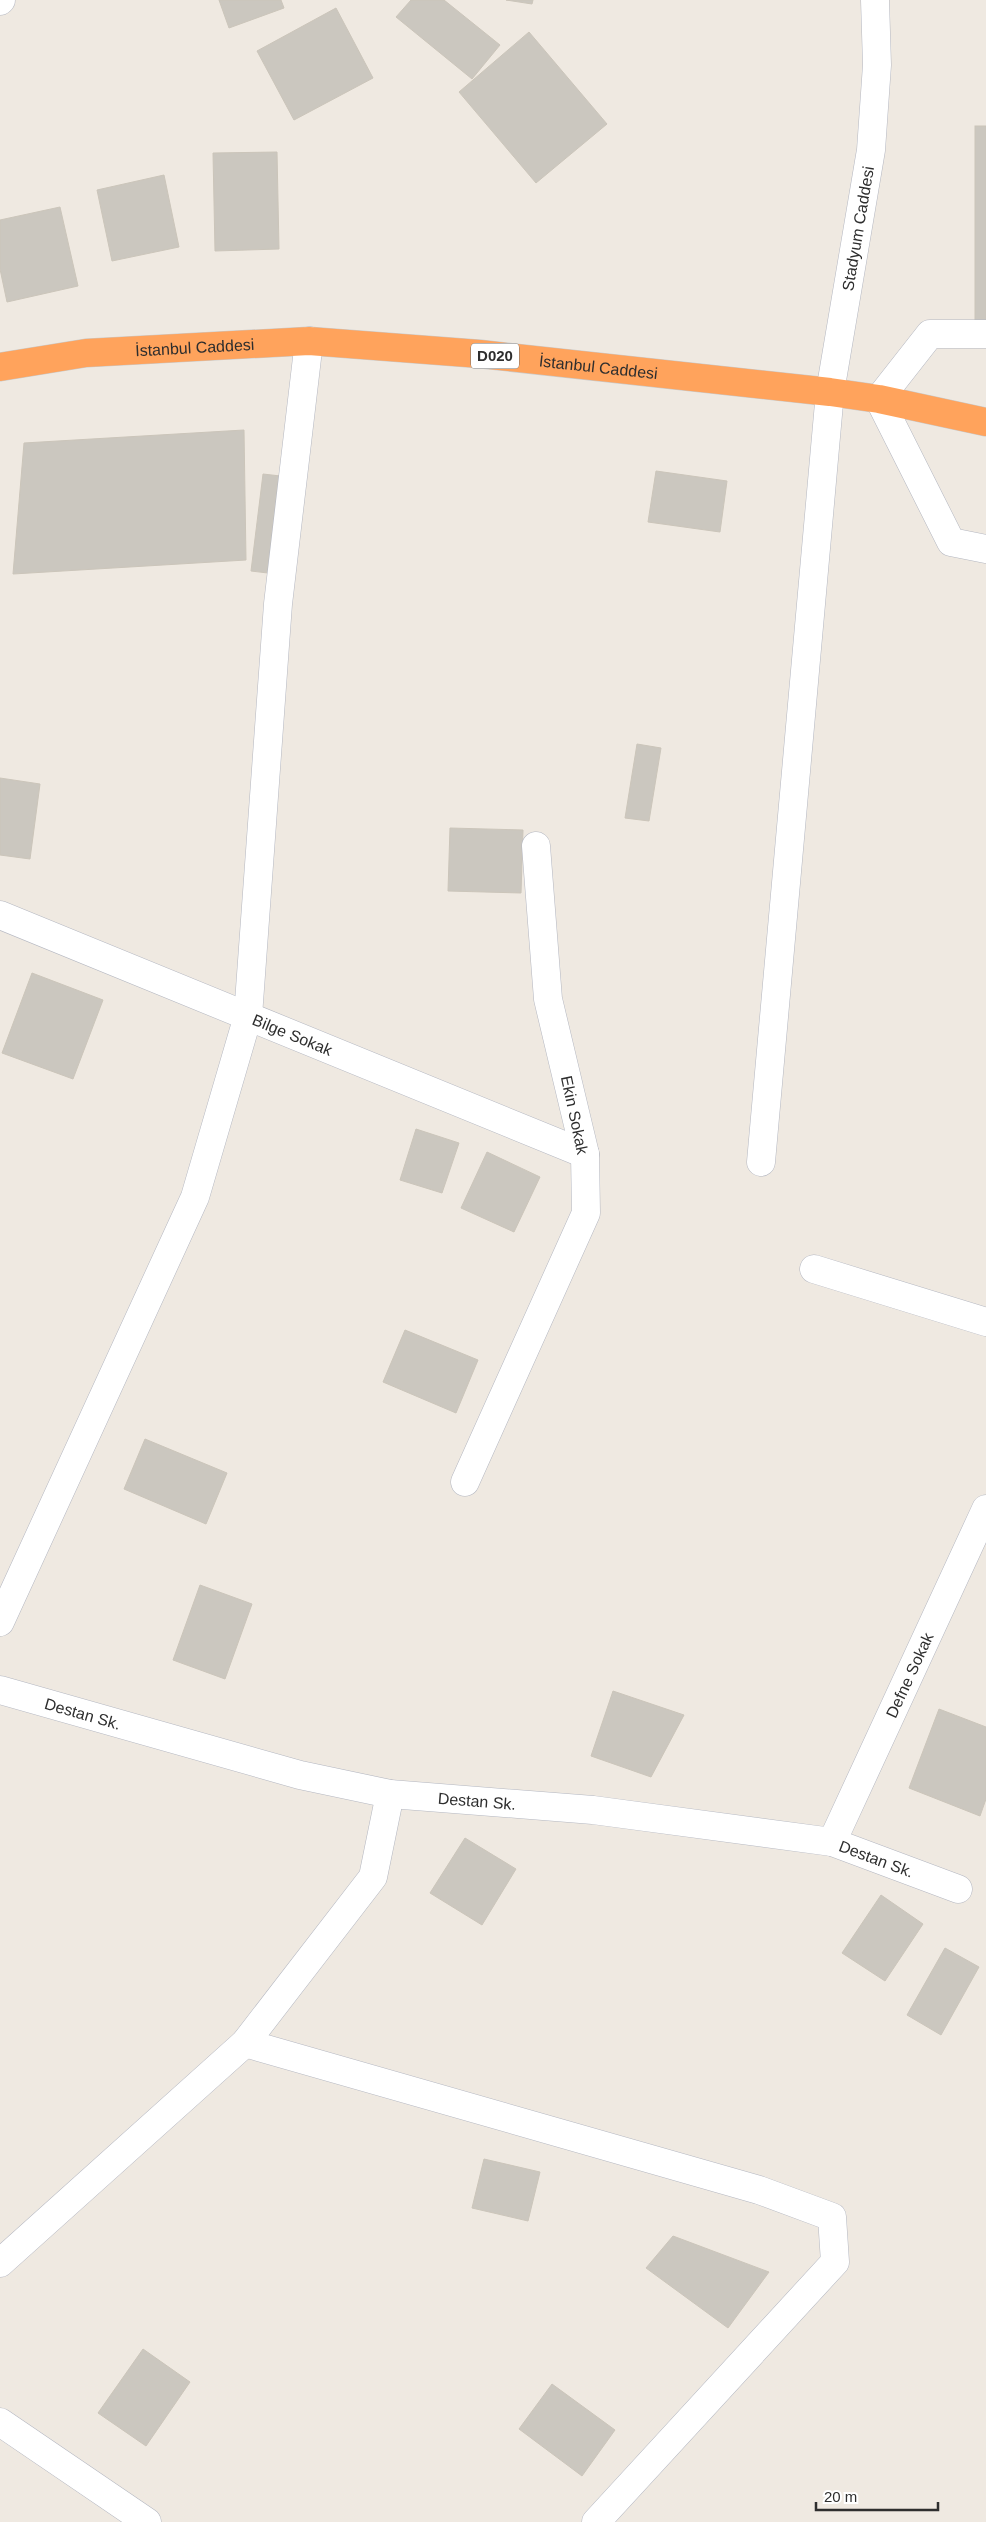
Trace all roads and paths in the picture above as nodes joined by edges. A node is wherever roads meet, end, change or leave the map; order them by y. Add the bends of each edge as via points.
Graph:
1 (877, 2) edge
2 (986, 334) edge
3 (309, 341) junction
4 (0, 367) edge
5 (830, 392) junction
6 (879, 399) junction
7 (986, 422) edge
8 (986, 549) edge
9 (536, 846) dead end
10 (0, 915) edge
11 (248, 1016) junction
12 (585, 1154) junction
13 (761, 1162) dead end
14 (814, 1269) dead end
15 (986, 1322) edge
16 (465, 1482) dead end
17 (986, 1509) edge
18 (0, 1622) edge
19 (0, 1690) edge
20 (390, 1794) junction
21 (832, 1842) junction
22 (958, 1889) dead end
23 (245, 2043) junction
24 (0, 2262) edge
25 (0, 2422) edge
26 (148, 2522) edge
27 (596, 2522) edge

1 - 5 street, Stadyum Caddesi via 872,150
2 - 6 street via 930,334
3 - 4 highway, İstanbul Caddesi / D020 via 86,353
3 - 5 highway, İstanbul Caddesi / D020 via 480,354
3 - 11 street via 278,604
5 - 6 highway, İstanbul Caddesi / D020
5 - 13 street, Stadyum Caddesi
6 - 7 highway, İstanbul Caddesi / D020
6 - 8 street via 951,542
9 - 12 street, Ekin Sokak via 548,999
10 - 11 street, Bilge Sokak
11 - 12 street, Bilge Sokak
11 - 18 street via 195,1197
12 - 16 street, Ekin Sokak via 586,1213
14 - 15 street
17 - 21 street, Defne Sokak
19 - 20 street, Destan Sk. via 300,1776
20 - 21 street, Destan Sk. via 593,1810
20 - 23 street via 373,1877
21 - 22 street, Destan Sk.
23 - 24 street
23 - 27 street via 759,2190 832,2217 834,2262
25 - 26 street

